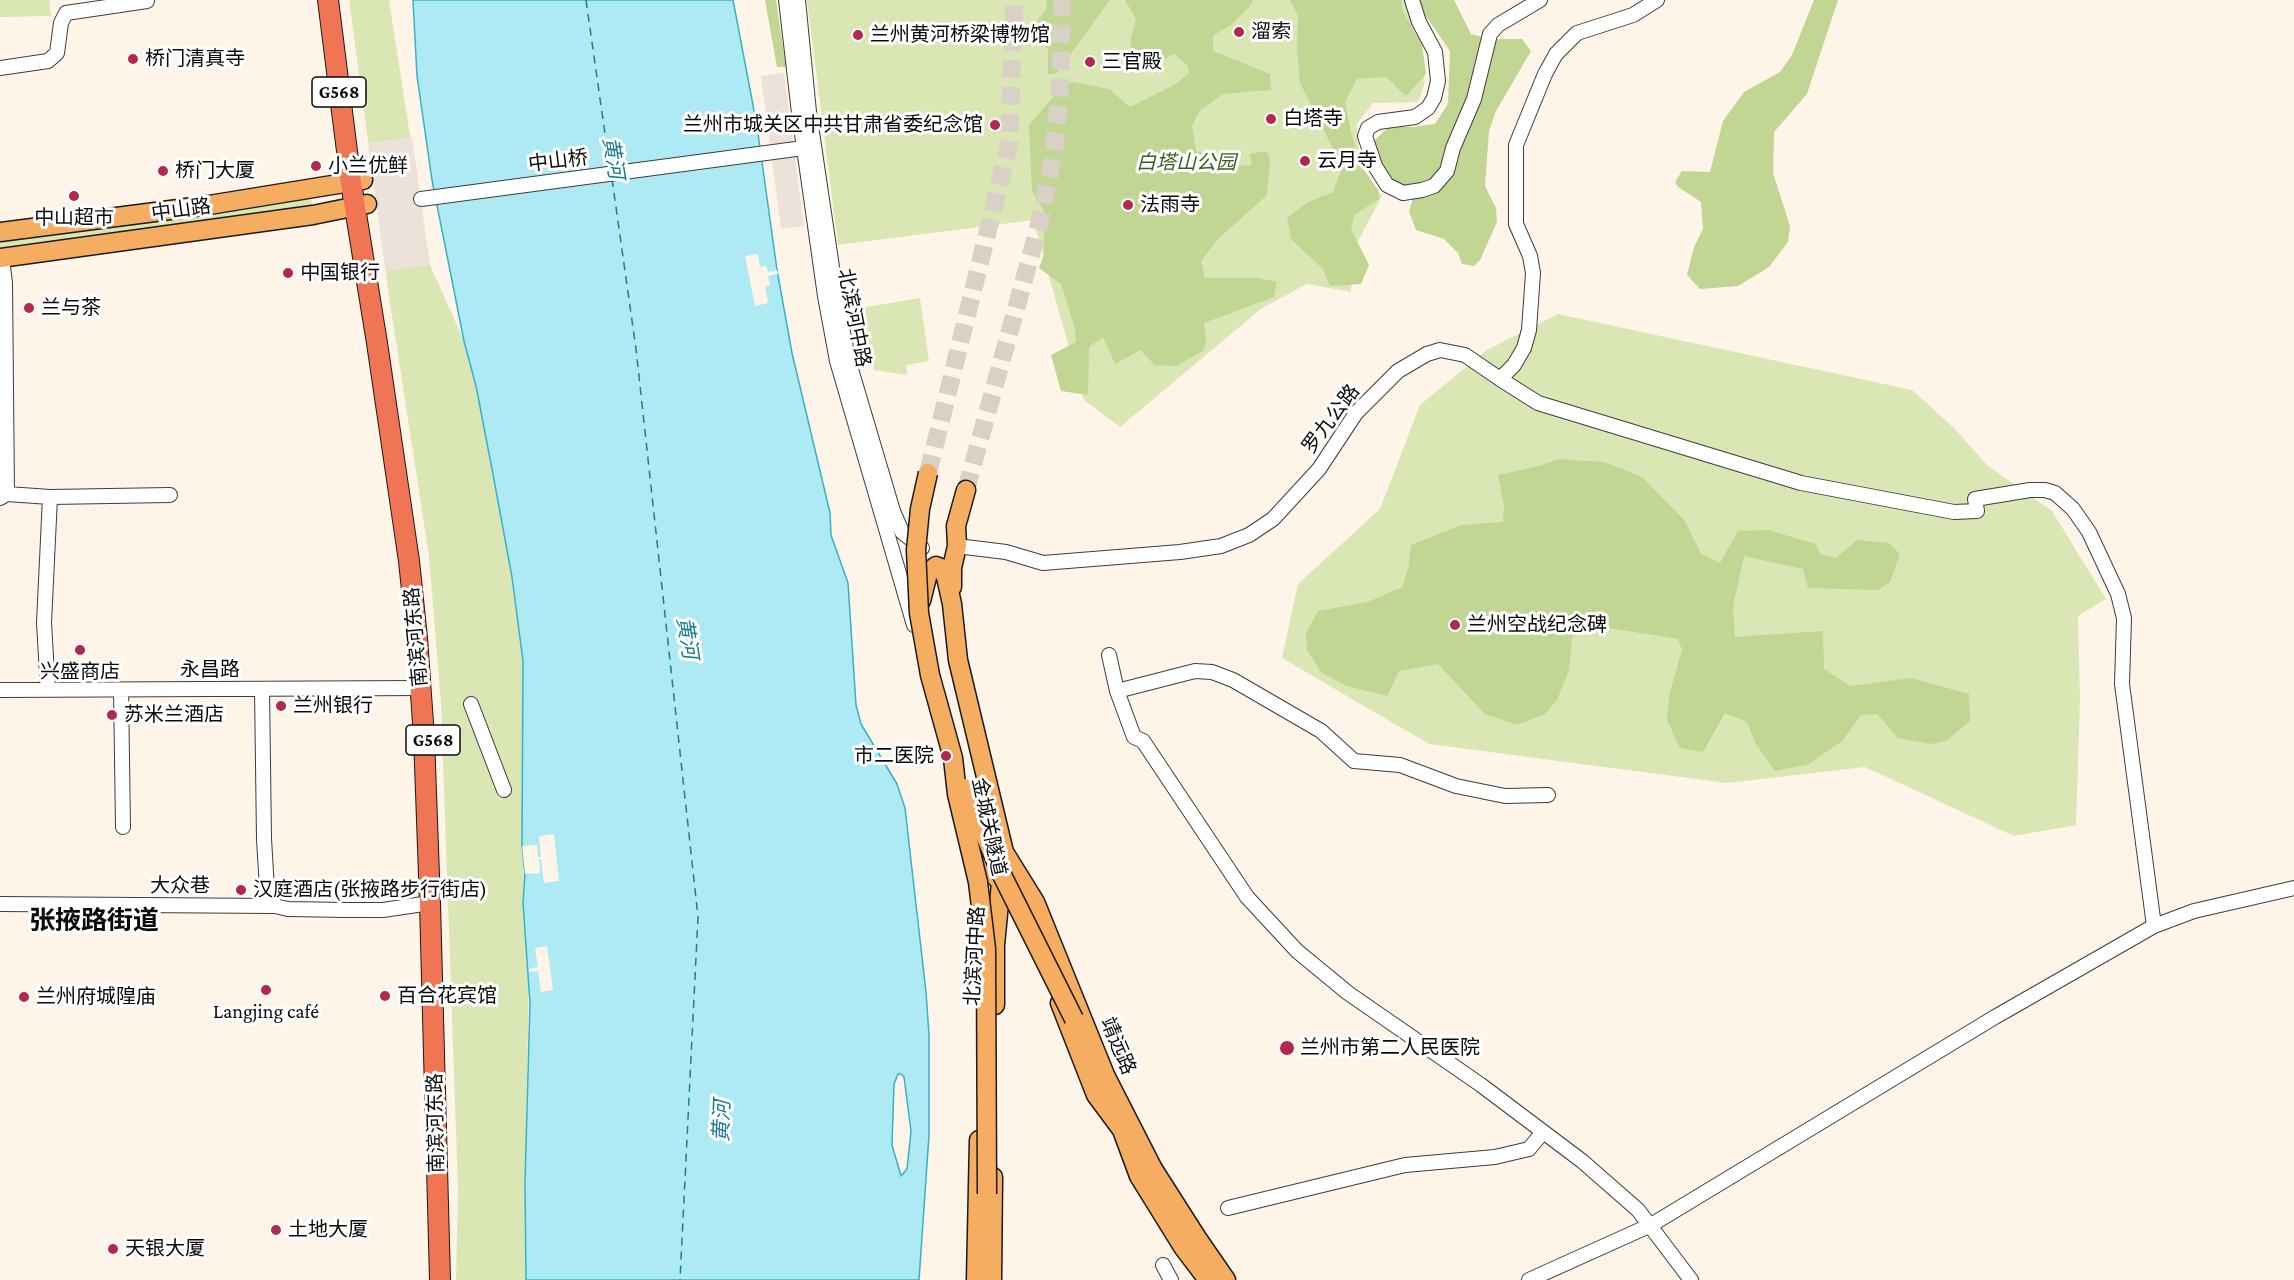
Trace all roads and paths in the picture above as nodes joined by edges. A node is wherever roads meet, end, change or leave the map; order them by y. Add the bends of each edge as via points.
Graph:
1 (328, 0) edge
2 (342, 0) edge
3 (786, 0) edge
4 (798, 0) edge
5 (1412, 0) edge
6 (1540, 0) edge
7 (1657, 0) edge
8 (147, 1) edge
9 (0, 68) edge
10 (809, 147) junction
11 (357, 182) junction
12 (421, 199) dead end
13 (361, 206) junction
14 (0, 232) edge
15 (1, 258) edge
16 (1500, 379) junction
17 (928, 473) tunnel mouth
18 (966, 490) tunnel mouth
19 (170, 495) dead end
20 (3, 496) edge
21 (50, 497) junction
22 (957, 546) junction
23 (894, 553) junction
24 (952, 604) junction
25 (917, 636) junction
26 (1109, 655) dead end
27 (421, 688) junction
28 (262, 689) junction
29 (0, 690) edge
30 (48, 690) junction
31 (121, 690) junction
32 (1117, 691) junction
33 (471, 704) dead end
34 (953, 758) junction
35 (504, 790) dead end
36 (1548, 795) dead end
37 (123, 827) dead end
38 (972, 847) junction
39 (1004, 852) junction
40 (1002, 883) junction
41 (2294, 888) edge
42 (430, 903) junction
43 (0, 904) edge
44 (275, 906) junction
45 (2154, 926) junction
46 (1122, 1131) junction
47 (1543, 1132) junction
48 (1228, 1208) dead end
49 (1651, 1225) junction
50 (1163, 1265) dead end
51 (440, 1280) edge
52 (449, 1280) edge
53 (976, 1280) edge
54 (982, 1280) edge
55 (992, 1280) edge
56 (1171, 1280) edge
57 (1208, 1280) edge
58 (1226, 1280) edge
59 (1529, 1280) edge
60 (1691, 1280) edge

1 - 11 highway, 南滨河东路 / G568
2 - 11 highway, 南滨河东路 / G568
3 - 10 street, 北滨河中路
4 - 10 street, 北滨河中路
5 - 6 street via 1435,52 1438,81 1434,98 1415,117 1378,122 1368,128 1365,136 1375,166 1387,185 1403,193 1434,186 1446,171 1474,99 1490,34
7 - 16 street via 1633,15 1577,33 1556,54 1545,74 1516,145 1516,224 1533,273 1529,330 1514,365
8 - 9 street via 66,13 57,53 48,61
10 - 12 street, 中山桥
10 - 23 street, 北滨河中路 via 825,296 837,361
10 - 23 street, 北滨河中路 via 848,359 892,511 902,532 924,550
11 - 13 highway, 南滨河东路 / G568
11 - 14 main road, 中山路
13 - 15 main road, 中山路
13 - 27 highway, 南滨河东路 / G568 via 409,561
13 - 52 highway, 南滨河东路 / G568 via 417,557 428,664 440,902
15 - 20 street via 5,283
16 - 22 street, 罗九公路 via 1465,355 1440,350 1398,371 1356,413 1319,469 1273,519 1250,535 1221,546 1043,563 1006,552
16 - 45 street, 罗九公路 via 1538,403 1801,483 1954,512 1977,511 1975,499 2030,490 2055,493 2089,532 2108,570 2124,618 2122,684
17 - 34 main road, 金城关隧道, bridge via 916,550 919,613 930,675
18 - 22 main road via 956,526
19 - 21 street
20 - 21 street
21 - 30 street via 44,623
22 - 24 main road via 952,567
23 - 25 street, 北滨河中路
24 - 25 main road via 946,577 936,566 928,573 922,589
24 - 39 main road, 北滨河中路 via 957,660
25 - 38 main road via 955,767
26 - 32 street
27 - 28 street, 永昌路
27 - 42 highway, 南滨河东路 / G568
28 - 31 street, 永昌路
28 - 44 street via 264,839 267,889
29 - 30 street, 永昌路
30 - 31 street, 永昌路
31 - 37 street
32 - 36 street via 1195,671 1212,672 1321,731 1354,760 1400,765 1456,786 1506,796
32 - 47 street via 1134,737 1143,741 1247,897 1297,951 1348,993
33 - 35 street
34 - 46 main road, bridge via 1000,871 1074,1019
34 - 54 main road, 金城关隧道, bridge via 957,794 978,882 986,950 987,1194
38 - 39 main road
38 - 40 main road, 靖远路
38 - 53 main road via 984,948
39 - 40 main road, 北滨河中路
39 - 58 main road, 靖远路 via 1035,902 1105,1075 1153,1169
40 - 46 main road, 靖远路 via 1044,962 1096,1095
40 - 55 main road, 北滨河中路 via 995,945
41 - 45 street via 2194,911
42 - 44 street, 大众巷 via 383,910
42 - 51 highway, 南滨河东路 / G568
43 - 44 street, 大众巷
45 - 49 street via 1995,1017
46 - 57 main road, 靖远路 via 1140,1176
47 - 48 street via 1529,1149 1494,1157 1405,1165
47 - 49 street via 1582,1161
49 - 59 street
49 - 60 street
50 - 56 street

